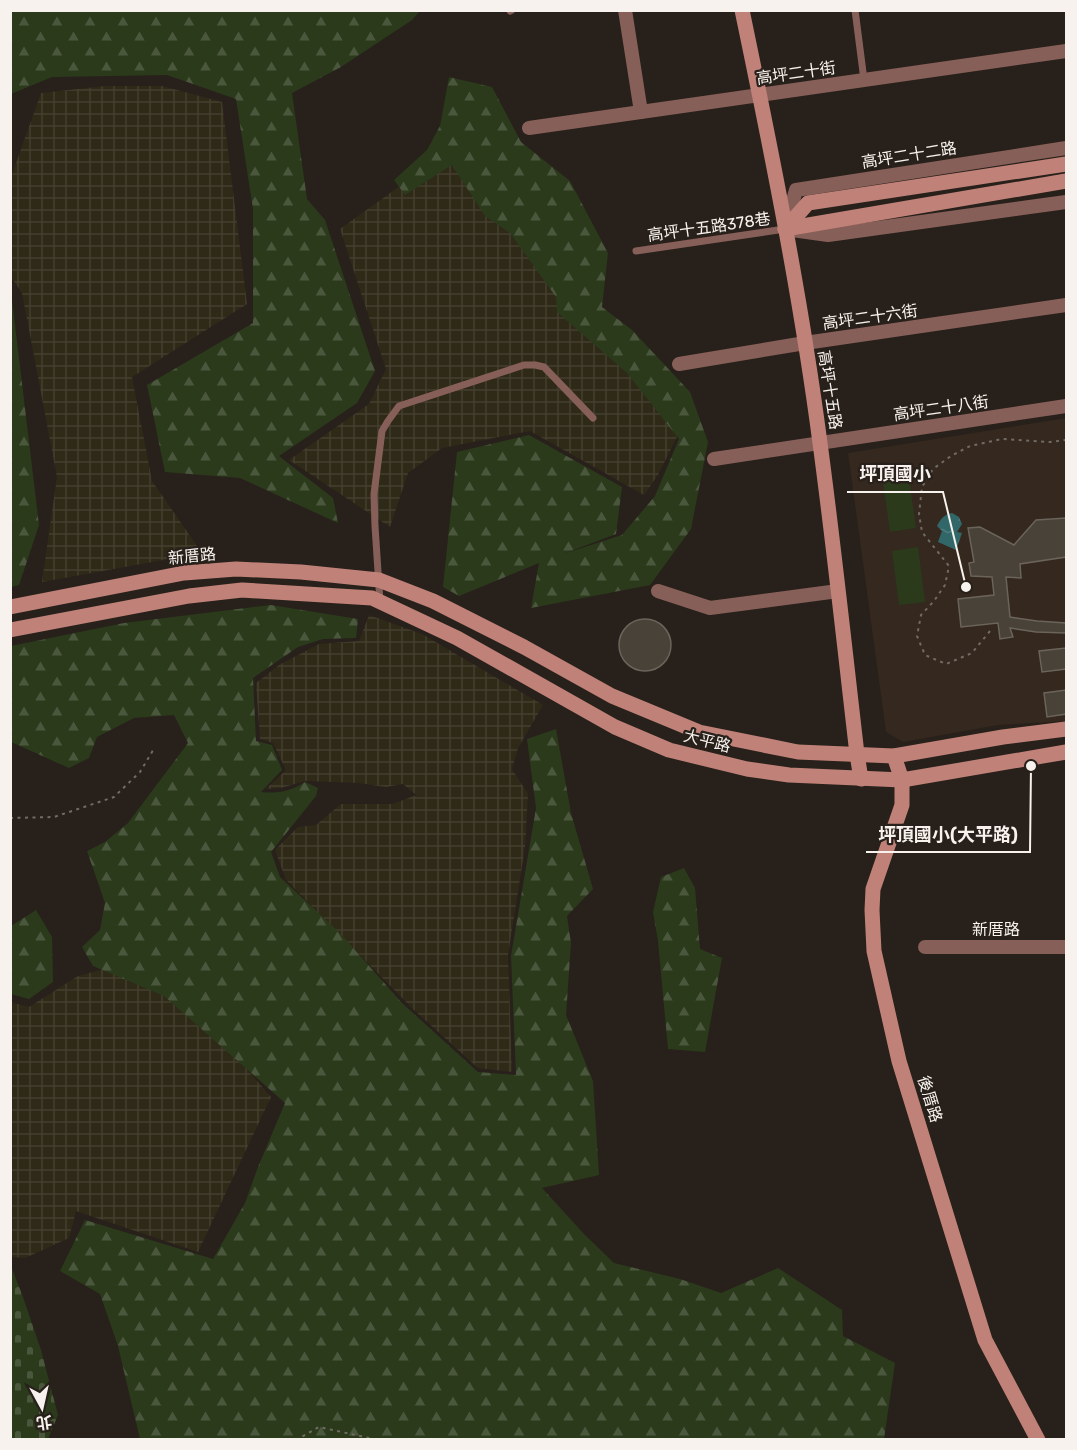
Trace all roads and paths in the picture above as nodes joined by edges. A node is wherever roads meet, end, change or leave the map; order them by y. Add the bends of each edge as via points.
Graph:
1 (625, 10) edge
2 (742, 10) edge
3 (855, 10) edge
4 (1066, 51) edge
5 (864, 80) junction
6 (760, 94) junction
7 (641, 112) junction
8 (529, 128) dead end
9 (1066, 148) edge
10 (1066, 164) edge
11 (1066, 181) edge
12 (1066, 202) edge
13 (785, 229) junction
14 (636, 251) dead end
15 (1066, 305) edge
16 (805, 343) junction
17 (679, 364) dead end
18 (1066, 406) edge
19 (593, 418) dead end
20 (1066, 440) edge
21 (820, 443) junction
22 (714, 459) dead end
23 (379, 580) junction
24 (658, 591) dead end
25 (838, 591) junction
26 (376, 600) junction
27 (10, 607) edge
28 (10, 630) edge
29 (990, 631) dead end
30 (1066, 729) edge
31 (155, 747) dead end
32 (1066, 752) edge
33 (857, 754) junction
34 (894, 756) junction
35 (861, 779) junction
36 (902, 780) junction
37 (10, 818) edge
38 (925, 947) dead end
39 (1066, 947) edge
40 (296, 1440) edge
41 (378, 1440) edge
42 (1038, 1440) edge

1 - 7 street
2 - 6 street, 高坪十五路
3 - 5 lane
4 - 5 street, 高坪二十街
5 - 6 street, 高坪二十街
6 - 7 street, 高坪二十街
6 - 13 street, 高坪十五路
7 - 8 street, 高坪二十街
9 - 13 street, 高坪二十二路 via 796,190
10 - 13 street, 高坪二十二路 via 808,203
11 - 13 street
12 - 13 street via 828,235
13 - 14 lane, 高坪十五路378巷
13 - 16 street, 高坪十五路
15 - 16 street, 高坪二十六街
16 - 17 street, 高坪二十六街
16 - 21 street, 高坪十五路
18 - 21 street, 高坪二十八街
19 - 23 lane via 544,368 534,365 399,406 382,431 374,494
20 - 29 path via 1002,439 970,446 933,469 922,487 922,532 949,566 945,585 921,615 917,636 925,655 946,664 972,653
21 - 22 street, 高坪二十八街
21 - 25 street, 高坪十五路
23 - 26 lane
23 - 27 street, 新厝路 via 236,569 184,573
23 - 33 street, 大平路 via 433,601 612,696 699,732 798,752
24 - 25 street via 710,609
25 - 33 street, 高坪十五路
26 - 28 street via 242,590 189,596
26 - 35 street, 大平路 via 457,638 615,727 669,750 747,769
30 - 34 street, 大平路
31 - 37 path via 140,772 114,797 54,817
32 - 36 street, 大平路
33 - 34 street, 大平路
33 - 35 street, 高坪十五路
34 - 36 street, 後厝路
35 - 36 street, 大平路
36 - 42 street, 後厝路 via 902,806 873,889 874,951 899,1060 985,1340
38 - 39 street, 新厝路
40 - 41 path via 319,1427

